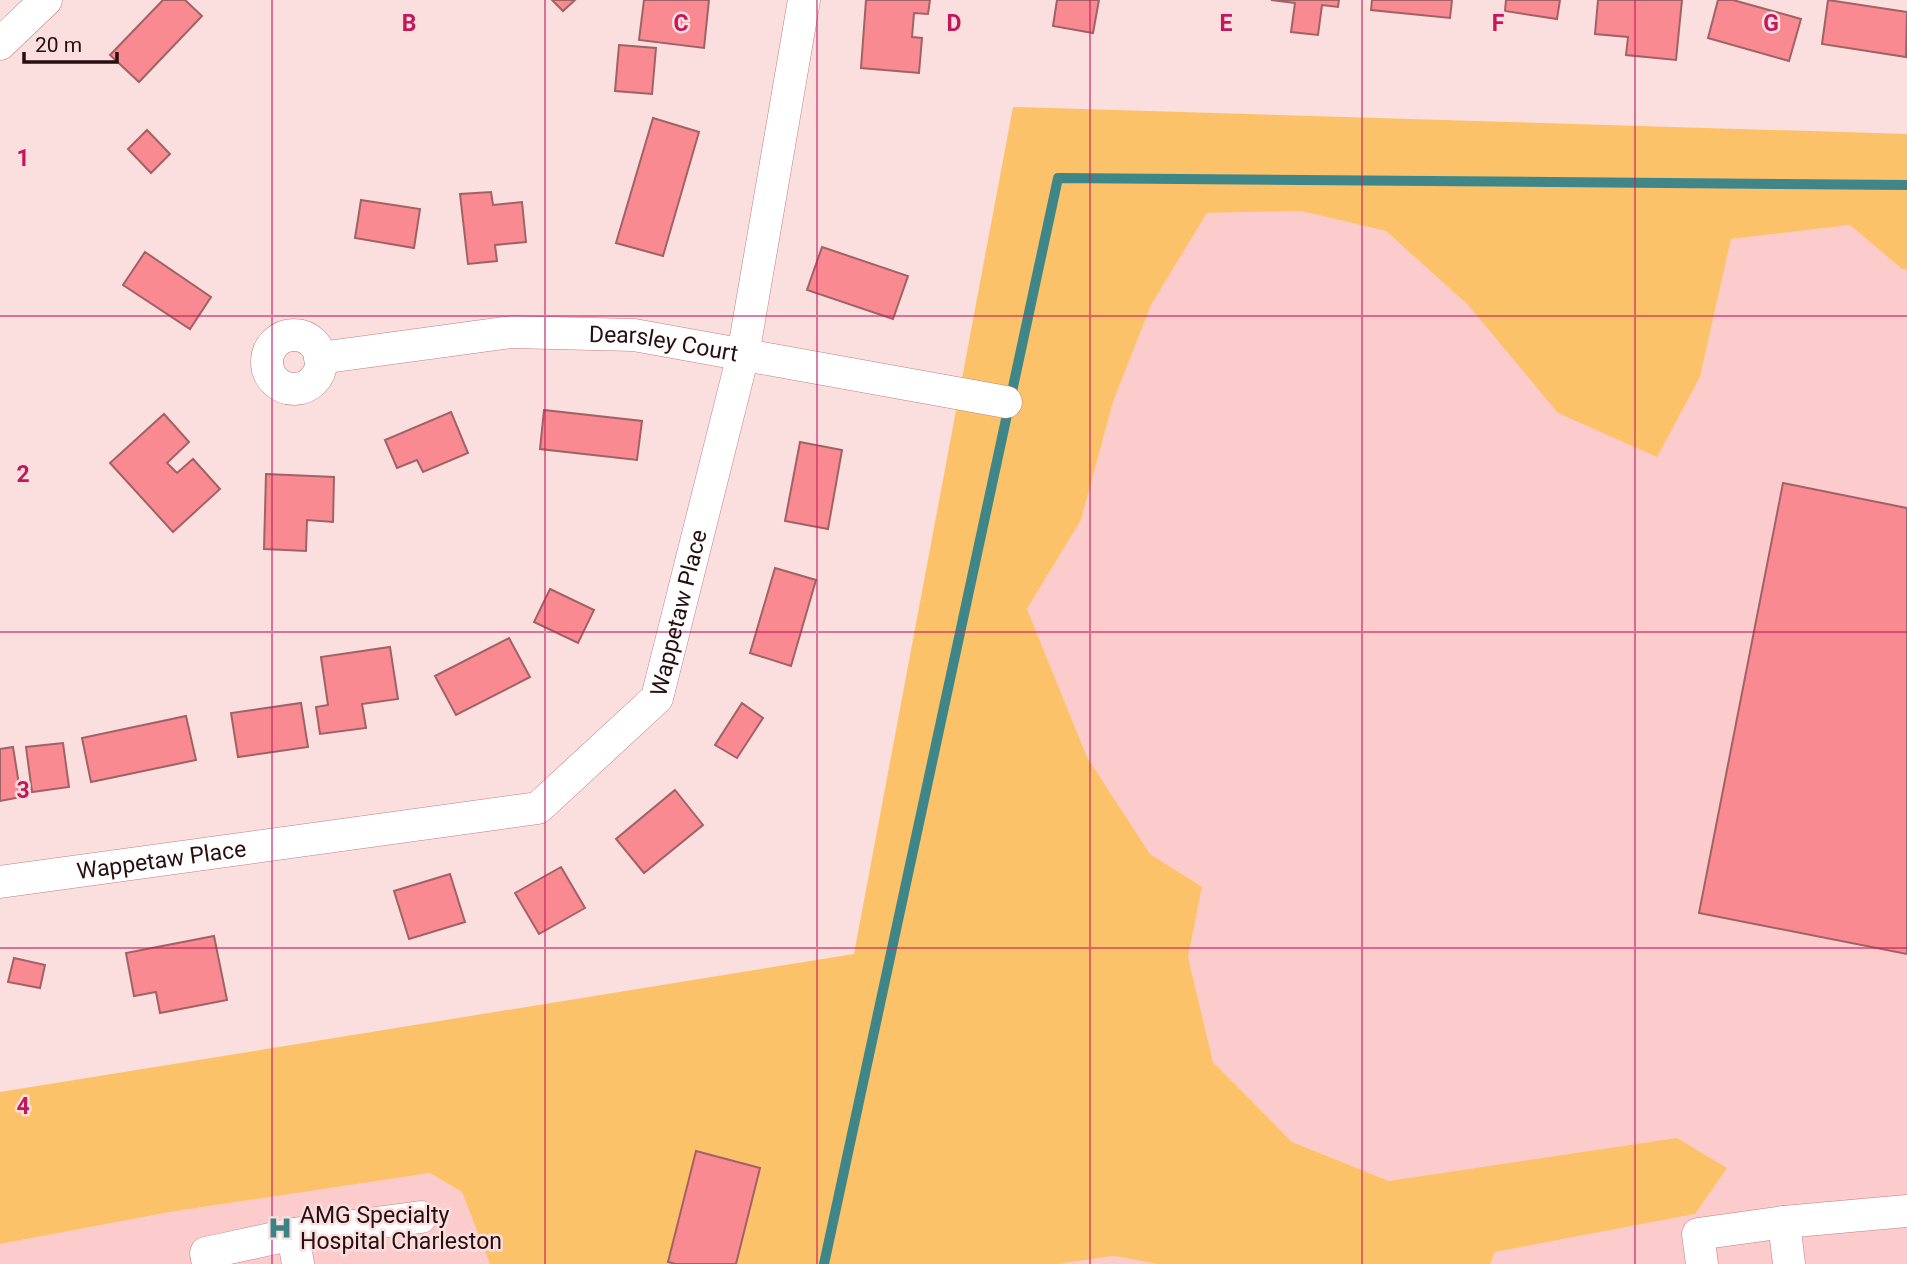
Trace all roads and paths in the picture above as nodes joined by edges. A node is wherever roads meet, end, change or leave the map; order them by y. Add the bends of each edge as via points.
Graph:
1 (46, 0) edge
2 (804, 0) edge
3 (0, 44) edge
4 (743, 355) junction
5 (320, 358) dead end
6 (1006, 402) dead end
7 (0, 882) edge
8 (1907, 1211) edge
9 (421, 1217) dead end
10 (1784, 1222) junction
11 (296, 1249) edge
12 (208, 1264) edge
13 (1702, 1264) edge
14 (1789, 1264) edge

1 - 3 street
2 - 4 street, Wappetaw Place
4 - 5 street, Dearsley Court via 634,334 511,332
4 - 6 street, Dearsley Court
4 - 7 street, Wappetaw Place via 657,698 538,808
8 - 10 street
9 - 11 street
10 - 13 street via 1698,1234
10 - 14 street
11 - 12 street via 206,1253

